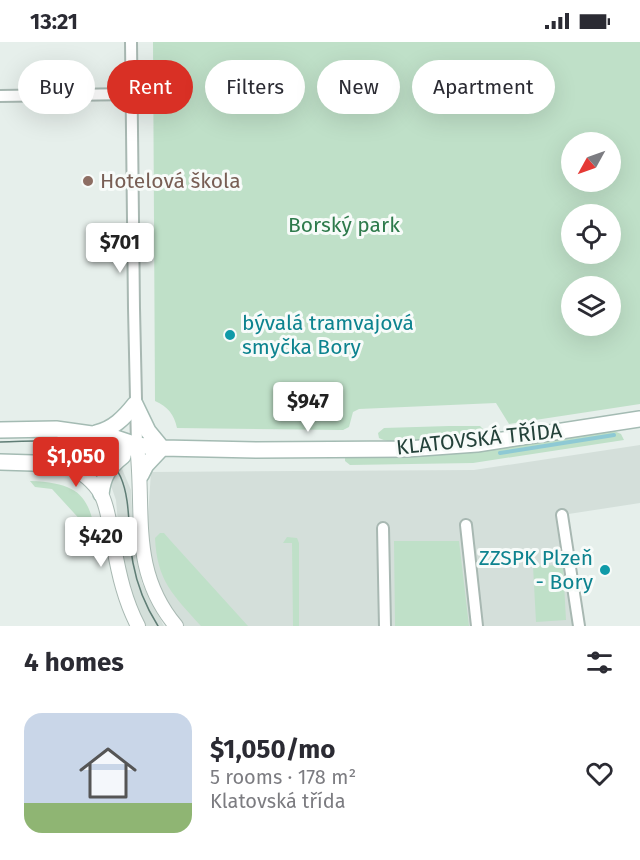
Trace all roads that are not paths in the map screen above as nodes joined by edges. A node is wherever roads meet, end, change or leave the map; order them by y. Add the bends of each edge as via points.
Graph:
1 (131, 42) edge
2 (131, 60) edge
3 (107, 94) edge
4 (0, 96) edge
5 (132, 114) edge
6 (135, 404) junction
7 (640, 419) edge
8 (0, 430) edge
9 (87, 434) junction
10 (137, 445) junction
11 (162, 448) junction
12 (0, 462) edge
13 (66, 464) junction
14 (141, 476) junction
15 (101, 494) junction
16 (561, 515) dead end
17 (466, 525) dead end
18 (383, 528) dead end
19 (138, 626) edge
20 (176, 626) edge
21 (385, 626) edge
22 (477, 626) edge
23 (579, 626) edge

1 - 2 street
3 - 4 street
5 - 6 street
6 - 9 main road via 110,428
6 - 10 street
6 - 11 main road via 148,431
7 - 11 main road, KLATOVSKÁ TŘÍDA via 429,448
8 - 9 main road, KLATOVSKÁ TŘÍDA via 56,429
9 - 10 main road, KLATOVSKÁ TŘÍDA via 113,436
10 - 11 main road, KLATOVSKÁ TŘÍDA
10 - 13 main road, KLATOVSKÁ TŘÍDA via 97,461
10 - 14 street
10 - 15 main road via 112,465 102,482
11 - 14 main road
12 - 13 main road, KLATOVSKÁ TŘÍDA
13 - 15 street via 86,476
14 - 20 street via 146,572 157,600
15 - 19 street via 120,582
16 - 23 street
17 - 22 street
18 - 21 street

